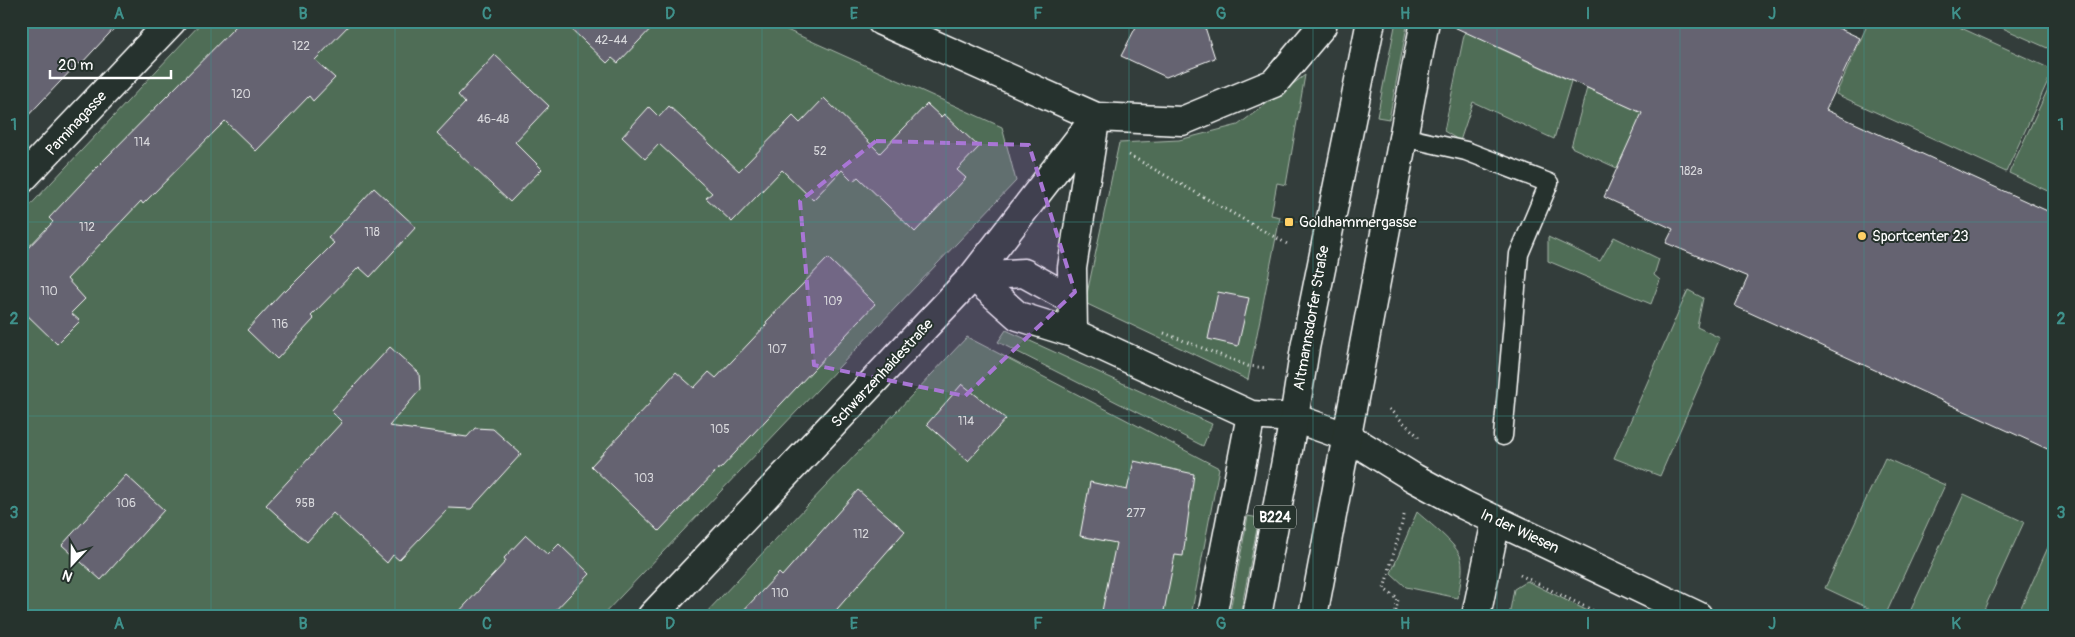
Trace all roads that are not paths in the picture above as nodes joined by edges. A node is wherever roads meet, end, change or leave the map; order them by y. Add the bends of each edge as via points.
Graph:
1 (172, 21) edge
2 (882, 21) edge
3 (1323, 21) edge
4 (1370, 21) edge
5 (1425, 21) edge
6 (1096, 117) junction
7 (1403, 137) junction
8 (21, 180) edge
9 (973, 276) junction
10 (1071, 299) junction
11 (1073, 333) junction
12 (1251, 416) junction
13 (1294, 418) junction
14 (1348, 436) junction
15 (1502, 436) dead end
16 (1496, 521) junction
17 (652, 616) edge
18 (1212, 616) edge
19 (1257, 616) edge
20 (1313, 616) edge
21 (1476, 616) edge
22 (1698, 616) edge

1 - 8 street, Paminagasse
2 - 6 street
3 - 6 street via 1274,83 1182,121
4 - 13 street, Altmannsdorfer Straße / B224
5 - 7 street
6 - 9 street, Schwarzenhaidestraße
6 - 10 street via 1072,268
7 - 14 street
7 - 15 lane via 1466,151 1549,183 1519,254
9 - 10 street via 1024,273
9 - 11 street via 1018,316
9 - 17 street, Schwarzenhaidestraße
10 - 11 street
11 - 12 street
12 - 13 street
12 - 18 street
13 - 14 street
13 - 19 street, Altmannsdorfer Straße / B224
14 - 16 street, In der Wiesen via 1414,478
14 - 20 street
16 - 21 street
16 - 22 street, In der Wiesen

